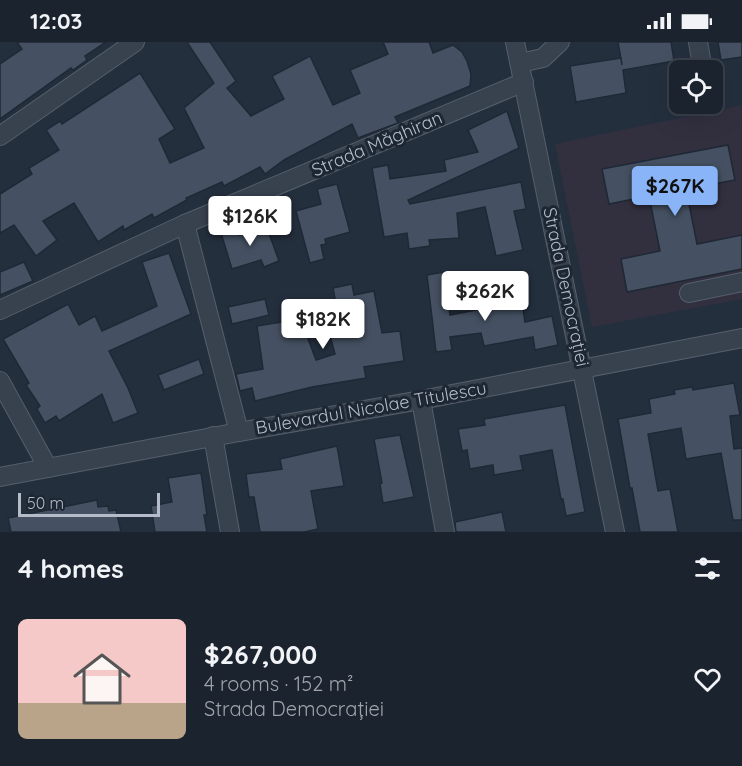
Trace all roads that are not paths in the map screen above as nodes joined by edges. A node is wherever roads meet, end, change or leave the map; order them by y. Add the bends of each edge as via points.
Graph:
1 (135, 42) edge
2 (515, 42) edge
3 (560, 42) edge
4 (698, 42) edge
5 (701, 60) edge
6 (520, 63) junction
7 (524, 82) junction
8 (0, 136) edge
9 (185, 224) junction
10 (742, 282) edge
11 (689, 293) dead end
12 (0, 310) edge
13 (742, 338) edge
14 (582, 368) junction
15 (0, 381) edge
16 (421, 400) junction
17 (239, 432) junction
18 (213, 436) junction
19 (48, 468) junction
20 (0, 477) edge
21 (230, 532) edge
22 (445, 532) edge
23 (615, 532) edge

1 - 8 street
2 - 6 street, Strada Democrației
3 - 6 street via 543,58
4 - 5 street
6 - 7 street, Strada Democrației
7 - 9 street, Strada Măghiran
7 - 14 street, Strada Democrației
9 - 12 street, Strada Măghiran
9 - 17 street
10 - 11 street
13 - 14 street, Bulevardul Nicolae Titulescu
14 - 16 street, Bulevardul Nicolae Titulescu
14 - 23 street, Strada Democrației
15 - 19 street
16 - 17 street, Bulevardul Nicolae Titulescu
16 - 22 street
17 - 18 street, Bulevardul Nicolae Titulescu
18 - 19 street, Bulevardul Nicolae Titulescu
18 - 21 street
19 - 20 street, Bulevardul Nicolae Titulescu

